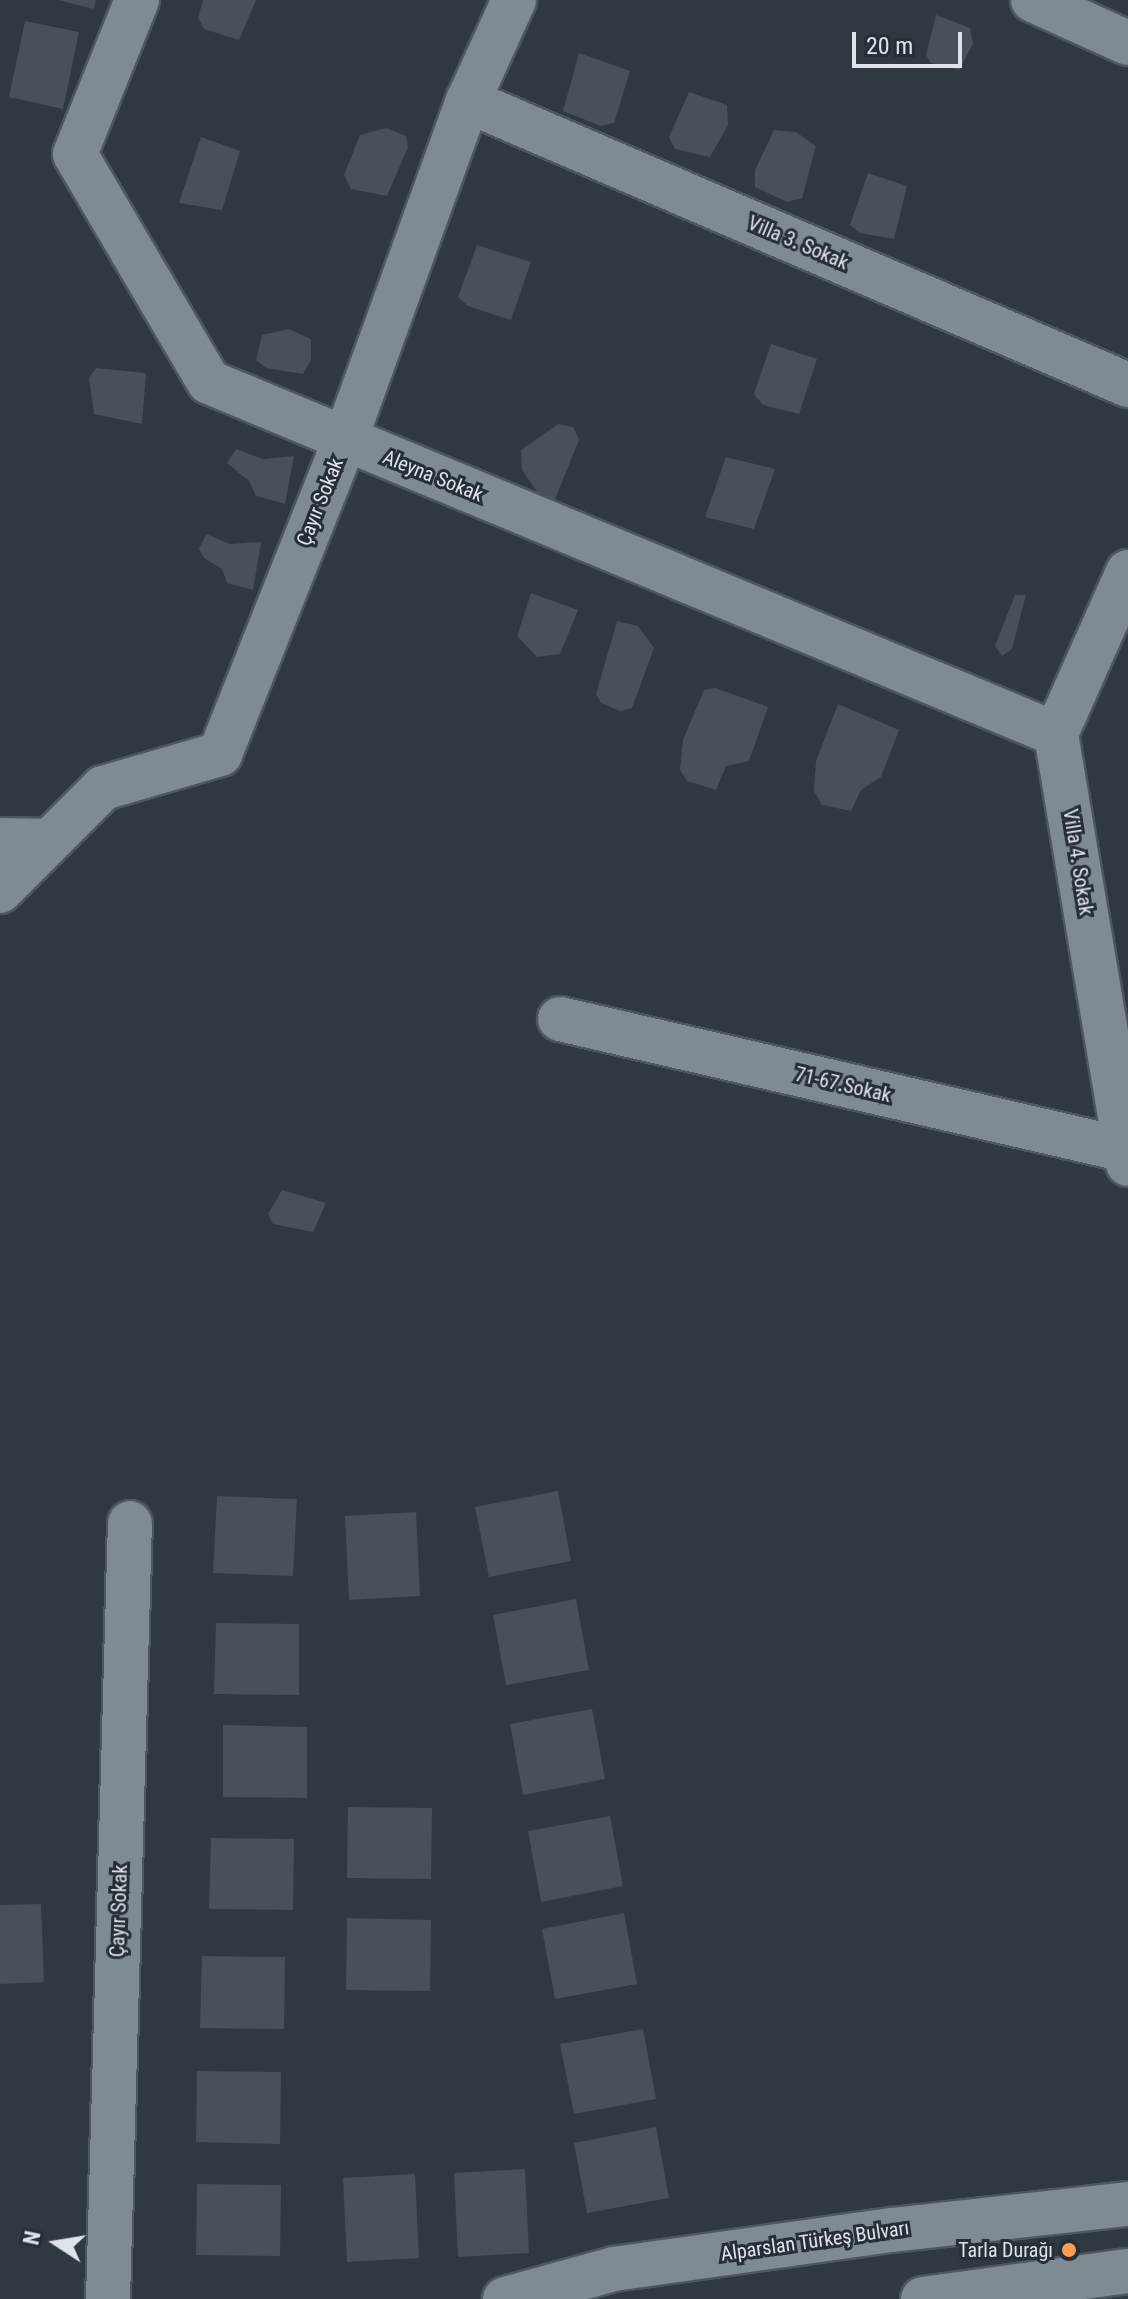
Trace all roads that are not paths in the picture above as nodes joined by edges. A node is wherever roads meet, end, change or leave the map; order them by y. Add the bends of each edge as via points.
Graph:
1 (137, 0) edge
2 (514, 0) edge
3 (1033, 0) edge
4 (1128, 43) edge
5 (468, 101) junction
6 (1128, 385) edge
7 (345, 440) junction
8 (1128, 572) edge
9 (1056, 734) junction
10 (0, 840) edge
11 (49, 841) junction
12 (0, 891) edge
13 (560, 1019) dead end
14 (1127, 1157) edge
15 (130, 1523) dead end
16 (1128, 2204) edge
17 (1128, 2271) edge
18 (108, 2299) edge
19 (505, 2299) edge
20 (923, 2299) edge

1 - 7 street, Aleyna Sokak via 75,154 209,382
2 - 5 street, Çayır Sokak
3 - 4 street
5 - 6 street, Villa 3. Sokak
5 - 7 street, Çayır Sokak
7 - 9 street, Aleyna Sokak
7 - 11 street, Çayır Sokak via 220,754 103,788
8 - 9 street
9 - 14 street, Villa 4. Sokak
10 - 11 street
11 - 12 street, Çayır Sokak
13 - 14 street, 71-67.Sokak
15 - 18 street, Çayır Sokak
16 - 19 street, Alparslan Türkeş Bulvarı via 614,2269
17 - 20 street

